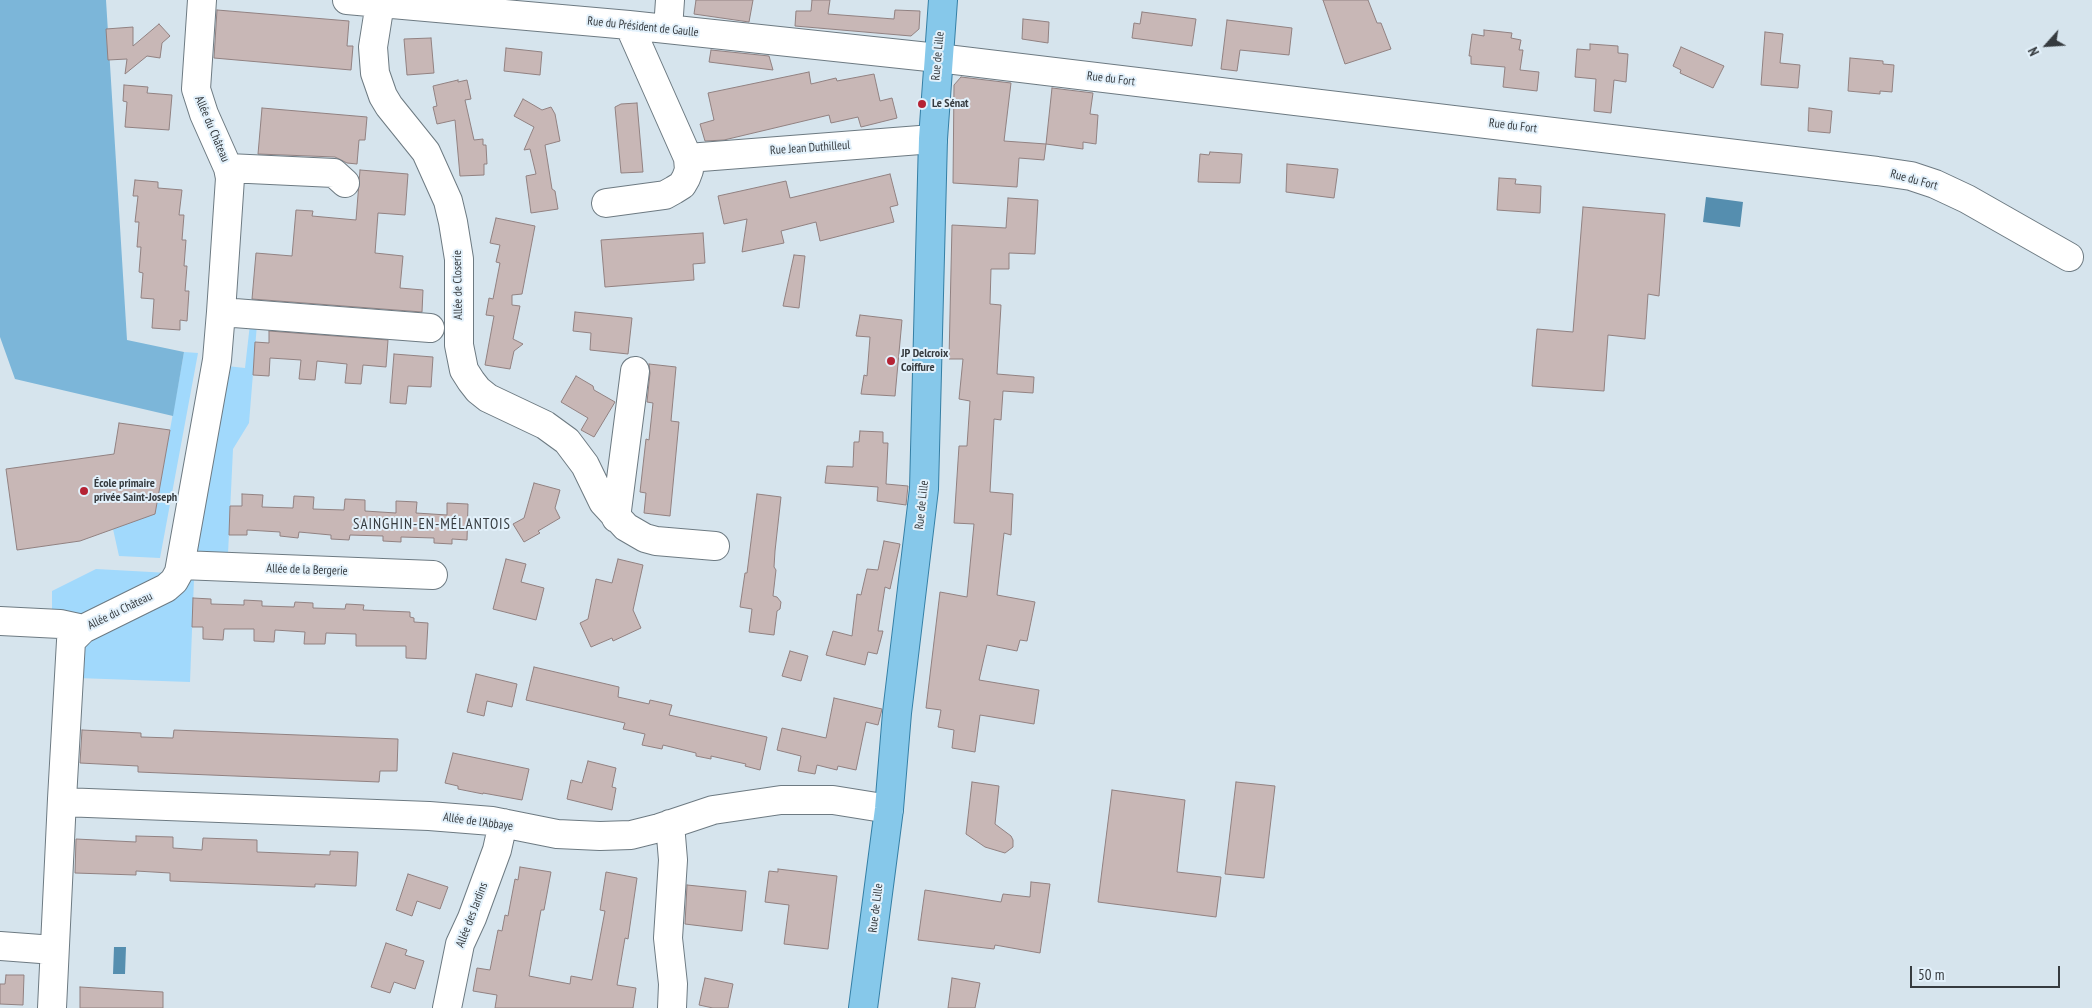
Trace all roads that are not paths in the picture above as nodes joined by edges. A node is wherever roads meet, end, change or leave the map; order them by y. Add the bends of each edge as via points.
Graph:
1 (202, 0) edge
2 (347, 0) edge
3 (670, 0) edge
4 (943, 0) edge
5 (380, 3) junction
6 (629, 25) junction
7 (668, 30) junction
8 (938, 58) junction
9 (933, 139) junction
10 (688, 158) junction
11 (228, 168) junction
12 (345, 183) dead end
13 (606, 203) dead end
14 (2068, 257) dead end
15 (222, 312) junction
16 (430, 328) dead end
17 (636, 372) dead end
18 (616, 518) junction
19 (715, 546) dead end
20 (181, 565) junction
21 (433, 575) dead end
22 (0, 621) edge
23 (83, 629) junction
24 (62, 802) junction
25 (889, 809) junction
26 (503, 824) junction
27 (670, 824) junction
28 (0, 946) edge
29 (54, 950) junction
30 (52, 1008) edge
31 (448, 1008) edge
32 (672, 1008) edge
33 (864, 1008) edge

1 - 11 street, Allée du Château via 196,88
2 - 5 street, Rue du Président de Gaulle
3 - 7 street
4 - 8 main road, Rue de Lille
5 - 6 street, Rue du Président de Gaulle
5 - 18 street, Allée de Closerie via 373,47 378,83 389,106 418,141 433,166 454,222 459,258 459,344 464,370 488,398 545,424 567,441
6 - 7 street, Rue du Président de Gaulle
6 - 10 street
7 - 8 street, Rue du Président de Gaulle
8 - 9 main road, Rue de Lille
8 - 14 street, Rue du Fort via 1905,175 1967,199
9 - 10 street, Rue Jean Duthilleul
9 - 25 main road, Rue de Lille via 924,480
10 - 13 street via 689,170 682,185 665,195
11 - 12 street, Allée du Château via 334,173
11 - 15 street, Allée du Château via 230,194
15 - 16 street
15 - 20 street, Allée du Château via 217,360
17 - 18 street
18 - 19 street, Allée de Closerie via 645,538
20 - 21 street, Allée de la Bergerie
20 - 23 street, Allée du Château via 177,577 166,588
22 - 23 street via 60,624
23 - 24 street, Allée du Château via 73,638 71,645
24 - 26 street, Allée de l'Abbaye via 420,815
24 - 29 street, Allée du Château
25 - 27 street, Allée de l'Abbaye via 833,800 781,800 713,810
25 - 33 main road, Rue de Lille
26 - 27 street, Allée de l'Abbaye via 545,833 600,836 631,835
26 - 31 street, Allée des Jardins via 497,850 460,944
27 - 32 street via 673,867 668,938
28 - 29 street
29 - 30 street, Allée du Château

